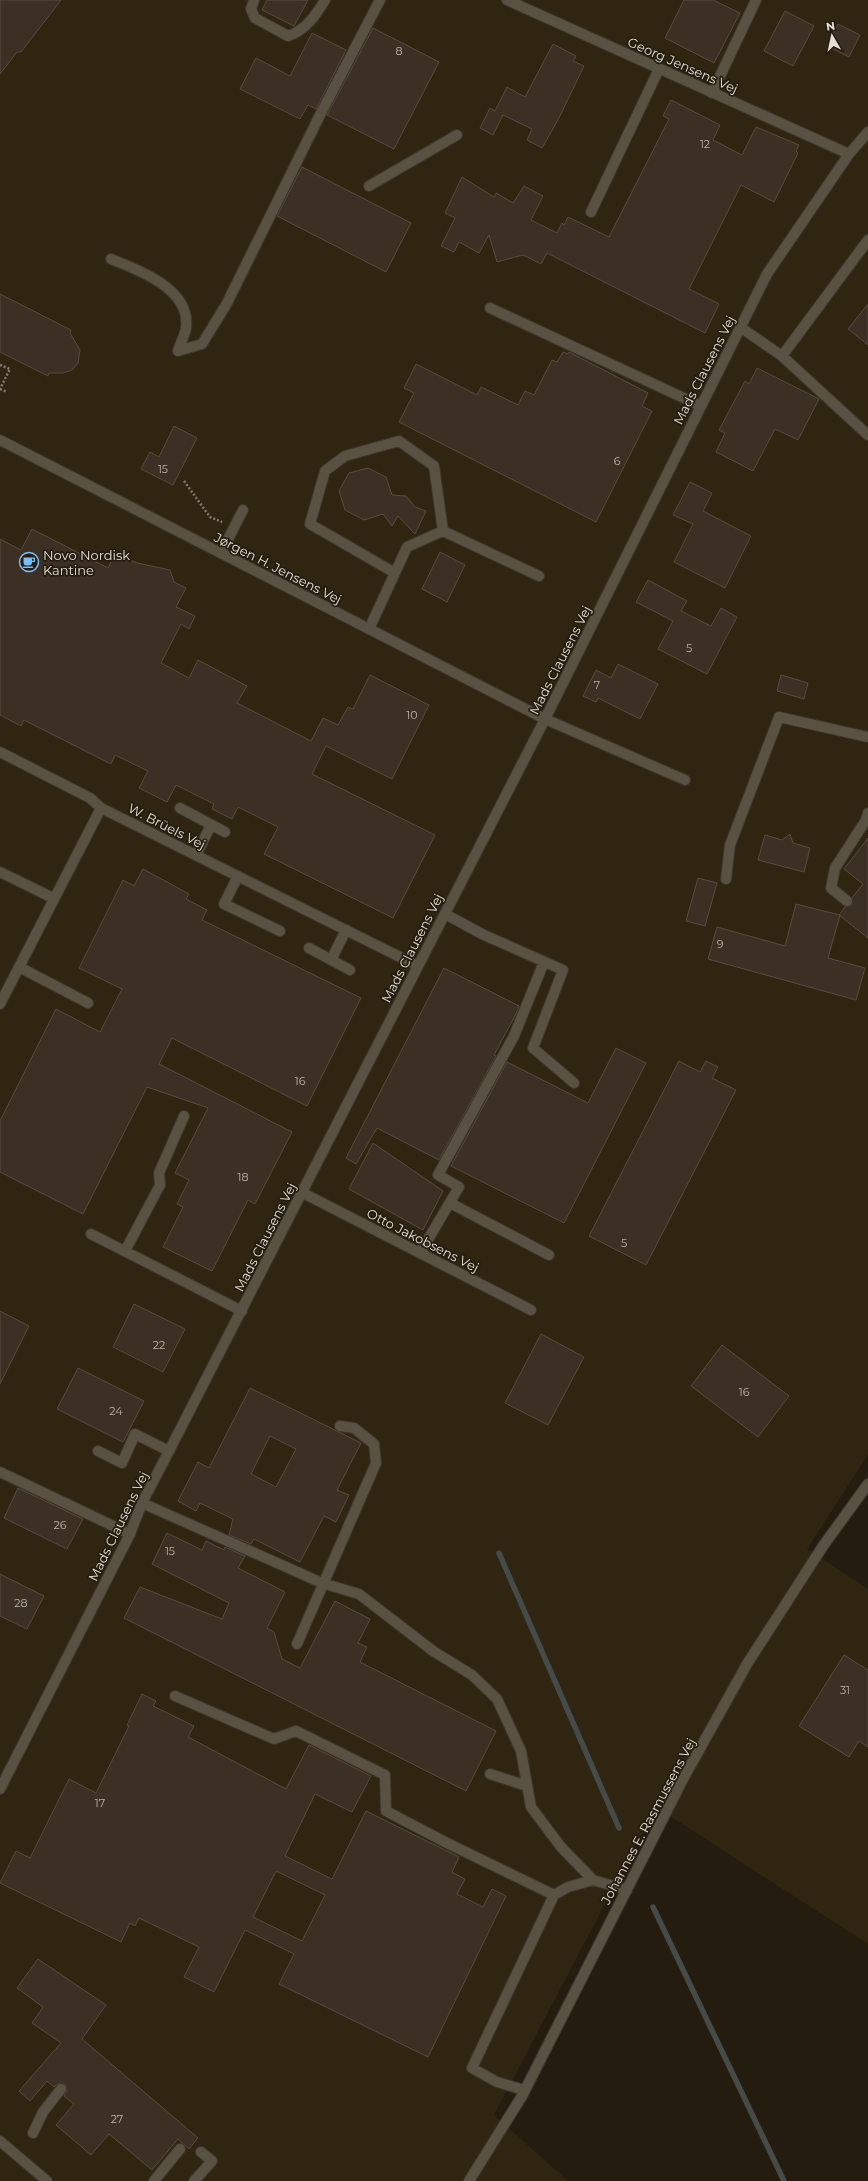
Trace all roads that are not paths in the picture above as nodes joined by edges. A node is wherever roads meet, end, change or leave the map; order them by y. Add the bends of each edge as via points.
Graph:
1 (254, 0) edge
2 (325, 0) edge
3 (380, 0) edge
4 (507, 0) edge
5 (756, 0) edge
6 (660, 69) junction
7 (712, 93) junction
8 (868, 132) edge
9 (457, 135) dead end
10 (849, 154) junction
11 (369, 186) dead end
12 (592, 212) dead end
13 (868, 240) edge
14 (111, 259) dead end
15 (490, 308) dead end
16 (740, 327) junction
17 (782, 356) junction
18 (701, 406) junction
19 (868, 435) edge
20 (0, 440) edge
21 (243, 510) dead end
22 (442, 531) junction
23 (221, 553) junction
24 (395, 573) junction
25 (539, 576) dead end
26 (369, 629) junction
27 (545, 718) junction
28 (868, 737) edge
29 (0, 752) edge
30 (685, 780) dead end
31 (101, 808) junction
32 (180, 808) dead end
33 (868, 813) edge
34 (211, 825) junction
35 (225, 832) dead end
36 (196, 855) junction
37 (0, 872) edge
38 (238, 876) junction
39 (726, 879) dead end
40 (53, 898) junction
41 (847, 901) dead end
42 (444, 914) junction
43 (346, 930) junction
44 (280, 931) dead end
45 (309, 948) dead end
46 (331, 960) junction
47 (544, 962) junction
48 (418, 966) junction
49 (19, 967) junction
50 (350, 970) dead end
51 (88, 1003) dead end
52 (0, 1004) edge
53 (574, 1083) dead end
54 (184, 1116) dead end
55 (303, 1193) junction
56 (450, 1203) junction
57 (91, 1234) dead end
58 (125, 1252) junction
59 (420, 1253) junction
60 (549, 1255) dead end
61 (532, 1310) dead end
62 (242, 1311) junction
63 (340, 1426) dead end
64 (98, 1451) dead end
65 (169, 1451) junction
66 (0, 1472) edge
67 (868, 1484) edge
68 (142, 1503) junction
69 (130, 1534) junction
70 (322, 1583) junction
71 (297, 1644) dead end
72 (175, 1696) dead end
73 (490, 1774) dead end
74 (528, 1786) junction
75 (0, 1789) edge
76 (593, 1880) junction
77 (627, 1890) junction
78 (554, 1895) junction
79 (60, 2089) dead end
80 (524, 2090) junction
81 (33, 2133) dead end
82 (0, 2141) edge
83 (180, 2149) dead end
84 (201, 2152) dead end
85 (47, 2181) edge
86 (154, 2181) edge
87 (194, 2181) edge
88 (469, 2181) edge

1 - 2 street via 251,9 255,18 288,36 298,33
3 - 14 street via 226,305 202,344 178,351 186,328 185,312 174,293 143,272
4 - 6 street, Georg Jensens Vej
5 - 7 street
6 - 7 street, Georg Jensens Vej
6 - 12 street
7 - 10 street, Georg Jensens Vej
8 - 10 street, Mads Clausens Vej
9 - 11 street
10 - 16 street, Mads Clausens Vej via 767,274
13 - 17 street
15 - 18 street
16 - 17 street
16 - 18 street, Mads Clausens Vej
17 - 19 street
18 - 27 street, Mads Clausens Vej
20 - 23 street, Jørgen H. Jensens Vej
21 - 23 street
22 - 24 street via 407,548
22 - 24 street via 434,466 399,441 345,456 325,471 310,524
22 - 25 street
23 - 26 street, Jørgen H. Jensens Vej
24 - 26 street
26 - 27 street, Jørgen H. Jensens Vej
27 - 30 street, Jørgen H. Jensens Vej
27 - 42 street, Mads Clausens Vej
28 - 39 street via 780,717 730,845
29 - 31 street, W. Brüels Vej via 90,798
31 - 36 street, W. Brüels Vej
31 - 40 street
32 - 34 street
33 - 41 street via 835,868 831,888
34 - 35 street
34 - 36 street
36 - 38 street, W. Brüels Vej
37 - 40 street
38 - 43 street, W. Brüels Vej
38 - 44 street via 224,904
40 - 49 street
42 - 47 street
42 - 48 street, Mads Clausens Vej
43 - 46 street
43 - 48 street, W. Brüels Vej
45 - 46 street
46 - 50 street
47 - 53 street via 563,970 532,1048
47 - 56 street via 514,1036 438,1175 459,1188
48 - 55 street, Mads Clausens Vej
49 - 51 street
49 - 52 street
54 - 58 street via 159,1173 160,1185
55 - 59 street, Otto Jakobsens Vej
55 - 62 street, Mads Clausens Vej
56 - 59 street
56 - 60 street
57 - 58 street
58 - 62 street
59 - 61 street, Otto Jakobsens Vej
62 - 65 street, Mads Clausens Vej
63 - 70 street via 354,1428 374,1444 376,1462
64 - 65 street via 122,1463 135,1434
65 - 68 street, Mads Clausens Vej
66 - 69 street
67 - 77 street, Johannes E. Rasmussens Vej via 823,1546 748,1664 682,1781
68 - 69 street, Mads Clausens Vej
68 - 70 street
69 - 75 street, Mads Clausens Vej
70 - 71 street
70 - 74 street via 359,1594 433,1651 472,1675 497,1699 521,1751
72 - 78 street via 274,1738 296,1730 385,1775 386,1810
73 - 74 street
74 - 76 street via 532,1807 561,1847
76 - 77 street
76 - 78 street via 568,1887
77 - 80 street, Johannes E. Rasmussens Vej
78 - 80 street via 472,2068 497,2082
79 - 81 street via 43,2112
80 - 88 street, Johannes E. Rasmussens Vej
82 - 85 street
83 - 86 street
84 - 87 street via 212,2161

